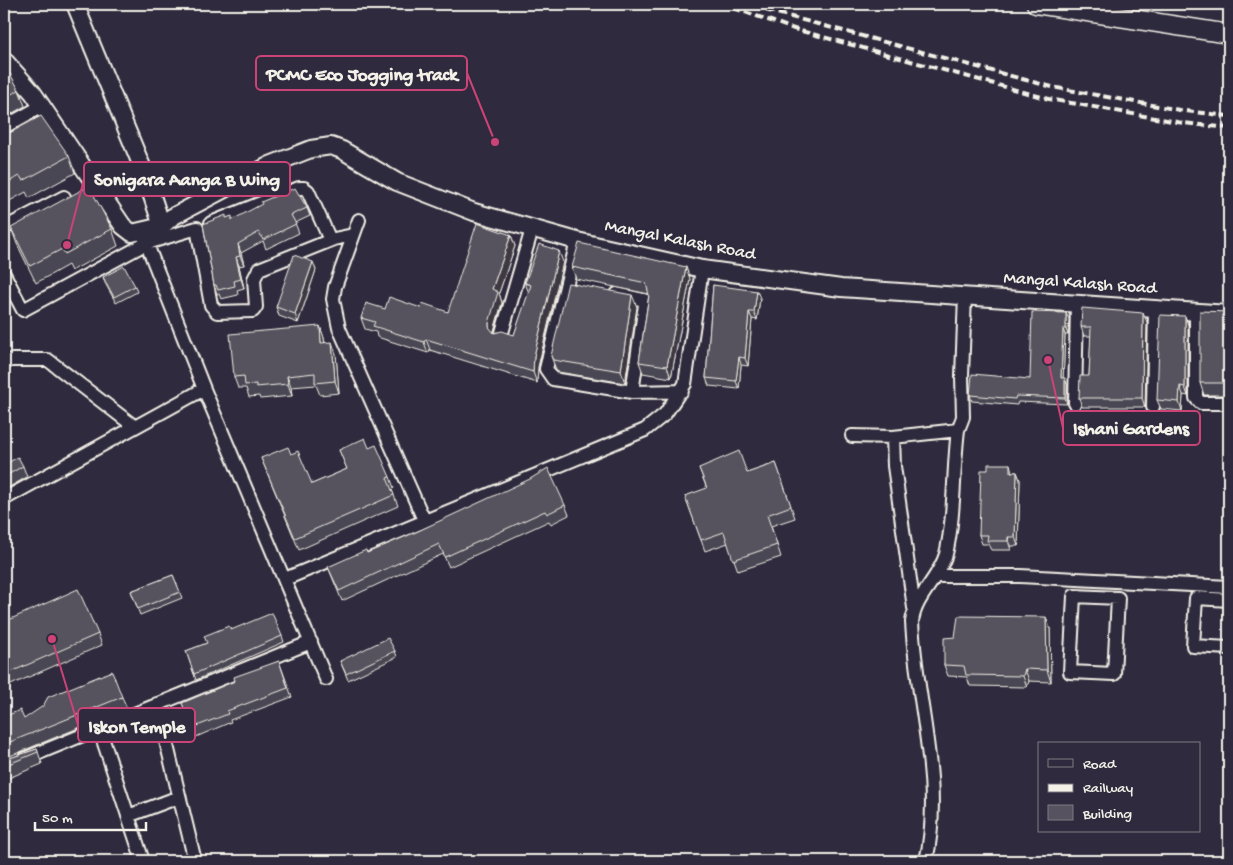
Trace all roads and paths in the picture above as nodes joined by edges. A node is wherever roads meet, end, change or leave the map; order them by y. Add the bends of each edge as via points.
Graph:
1 (75, 4) edge
2 (1036, 4) edge
3 (1229, 34) edge
4 (4, 60) edge
5 (42, 106) junction
6 (4, 127) edge
7 (64, 197) edge
8 (359, 220) dead end
9 (162, 226) junction
10 (4, 228) edge
11 (197, 228) junction
12 (532, 229) junction
13 (353, 235) junction
14 (144, 237) junction
15 (330, 240) junction
16 (577, 241) junction
17 (702, 269) junction
18 (4, 274) edge
19 (604, 291) edge
20 (965, 295) junction
21 (1077, 304) junction
22 (1156, 310) junction
23 (1196, 312) junction
24 (1229, 314) edge
25 (501, 336) edge
26 (4, 363) edge
27 (204, 389) junction
28 (682, 391) junction
29 (632, 392) junction
30 (1075, 403) dead end
31 (1229, 403) edge
32 (1153, 407) dead end
33 (135, 427) junction
34 (958, 430) junction
35 (852, 436) dead end
36 (893, 437) junction
37 (4, 499) edge
38 (424, 520) junction
39 (936, 576) junction
40 (285, 579) junction
41 (1078, 579) junction
42 (1229, 587) edge
43 (1200, 592) junction
44 (1078, 596) junction
45 (1229, 600) edge
46 (914, 608) junction
47 (311, 642) junction
48 (1229, 648) edge
49 (326, 679) dead end
50 (156, 704) junction
51 (99, 728) junction
52 (13, 763) edge
53 (179, 797) junction
54 (128, 816) junction
55 (143, 861) edge
56 (195, 861) edge
57 (926, 861) edge

1 - 9 street via 143,169
2 - 3 main road
4 - 5 street
5 - 6 street
5 - 14 street via 123,226 132,234
7 - 10 street
8 - 13 street
9 - 12 street, Mangal Kalash Road via 172,217 270,165 311,149 331,146 419,192
9 - 14 street, Mangal Kalash Road
11 - 14 street
11 - 15 street via 304,188
11 - 15 street via 211,305 217,312 253,311 256,307 254,279 259,268
12 - 16 street, Mangal Kalash Road
12 - 25 street
13 - 15 street
13 - 38 street via 335,287 335,311
14 - 18 street via 23,310
14 - 27 street
16 - 17 street, Mangal Kalash Road
16 - 29 street via 572,285 546,369 553,379
17 - 20 street, Mangal Kalash Road via 841,288
17 - 28 street
19 - 29 street via 640,298 645,305
20 - 21 street, Mangal Kalash Road
20 - 34 street via 963,417
21 - 22 street, Mangal Kalash Road
21 - 30 street
22 - 23 street, Mangal Kalash Road
22 - 32 street
23 - 24 street, Mangal Kalash Road
23 - 31 street via 1196,398 1201,403
26 - 33 street via 11,360 48,360
27 - 33 street
27 - 40 street
28 - 29 street
28 - 38 street via 665,414 645,430
33 - 37 street
34 - 36 street
34 - 39 street via 947,547
35 - 36 street
36 - 46 street via 894,466
38 - 40 street
39 - 41 street
39 - 46 street
40 - 47 street
41 - 43 street
41 - 44 street
42 - 43 street
43 - 45 street
43 - 48 street via 1196,598 1193,646
44 - 44 street via 1074,596 1070,672 1114,674 1118,598
46 - 57 street via 913,635 933,794
47 - 49 street
47 - 50 street
50 - 51 street
50 - 53 street
51 - 52 street
51 - 54 street
53 - 54 street
53 - 56 street
54 - 55 street

